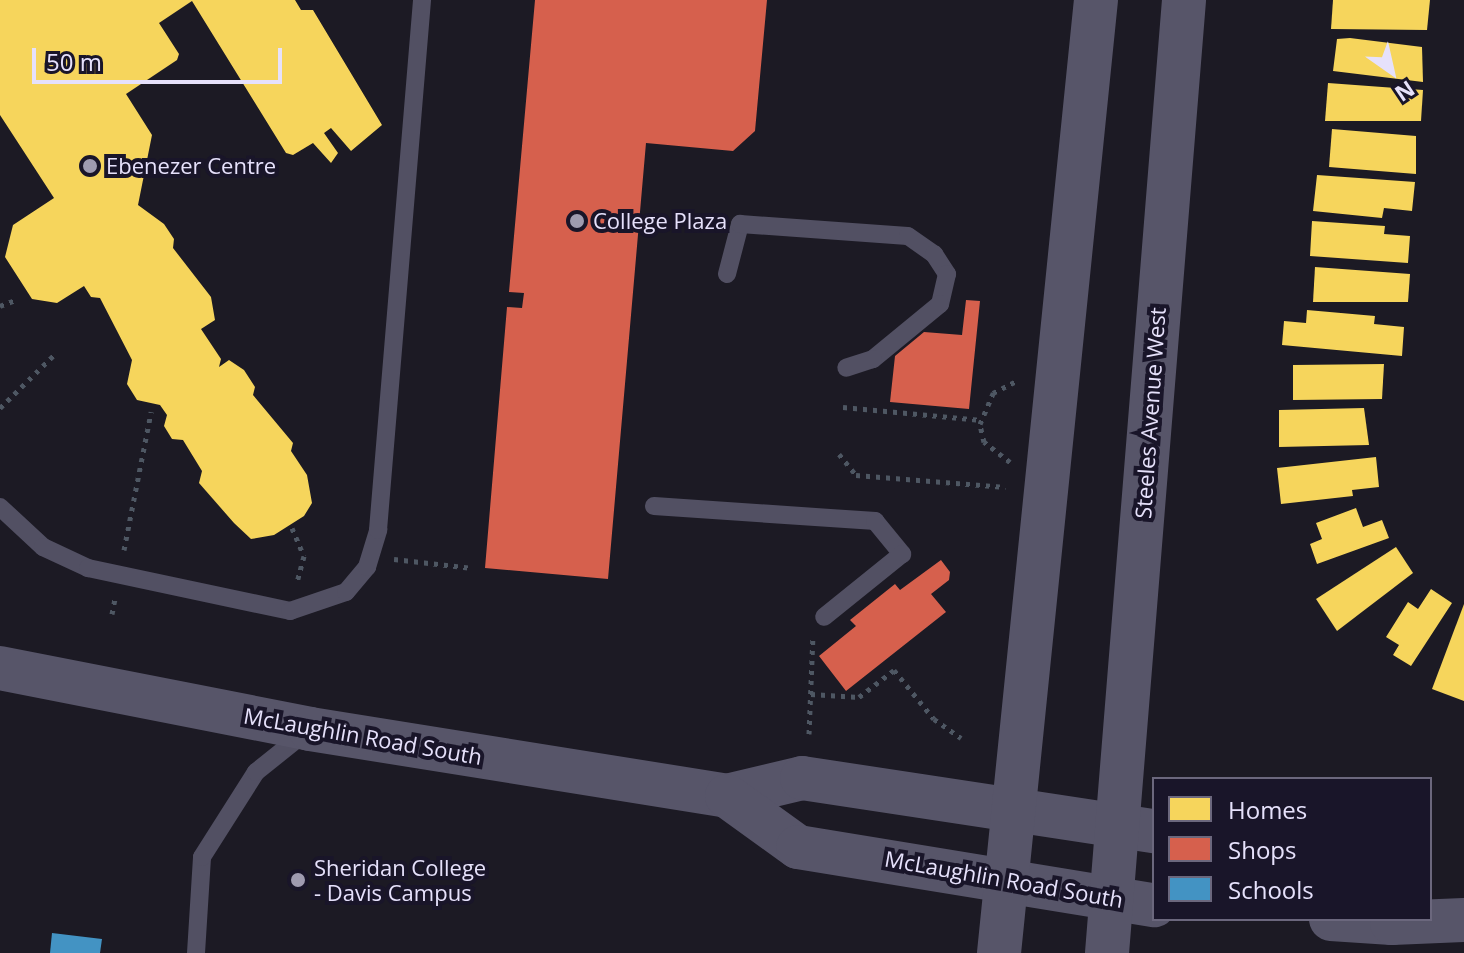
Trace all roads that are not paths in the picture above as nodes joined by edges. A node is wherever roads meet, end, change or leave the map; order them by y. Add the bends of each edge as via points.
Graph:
1 (422, 0) edge
2 (1096, 0) edge
3 (1184, 0) edge
4 (727, 274) dead end
5 (846, 368) dead end
6 (654, 506) dead end
7 (0, 507) edge
8 (824, 617) dead end
9 (0, 668) edge
10 (310, 729) junction
11 (727, 796) junction
12 (1013, 806) junction
13 (1136, 828) edge
14 (1006, 877) junction
15 (1112, 897) junction
16 (1432, 897) edge
17 (1152, 905) edge
18 (1464, 906) edge
19 (1464, 920) edge
20 (1362, 921) edge
21 (196, 953) edge
22 (999, 953) edge
23 (1107, 953) edge

1 - 7 lane via 373,554 346,592 290,611 88,568 43,547
2 - 12 main road
3 - 13 main road, Steeles Avenue West
4 - 5 lane via 740,224 908,236 934,254 947,274 940,304 873,359
6 - 8 lane via 875,521 902,554
9 - 10 main road, McLaughlin Road South
10 - 11 main road, McLaughlin Road South
10 - 21 lane via 256,772 202,857
11 - 12 main road, McLaughlin Road South via 802,778
11 - 14 main road, McLaughlin Road South via 798,847
12 - 13 main road, McLaughlin Road South
12 - 14 main road
13 - 15 main road, Steeles Avenue West
14 - 15 main road, McLaughlin Road South
14 - 22 main road
15 - 17 main road, McLaughlin Road South
15 - 23 main road, Steeles Avenue West
16 - 18 main road
19 - 20 main road

